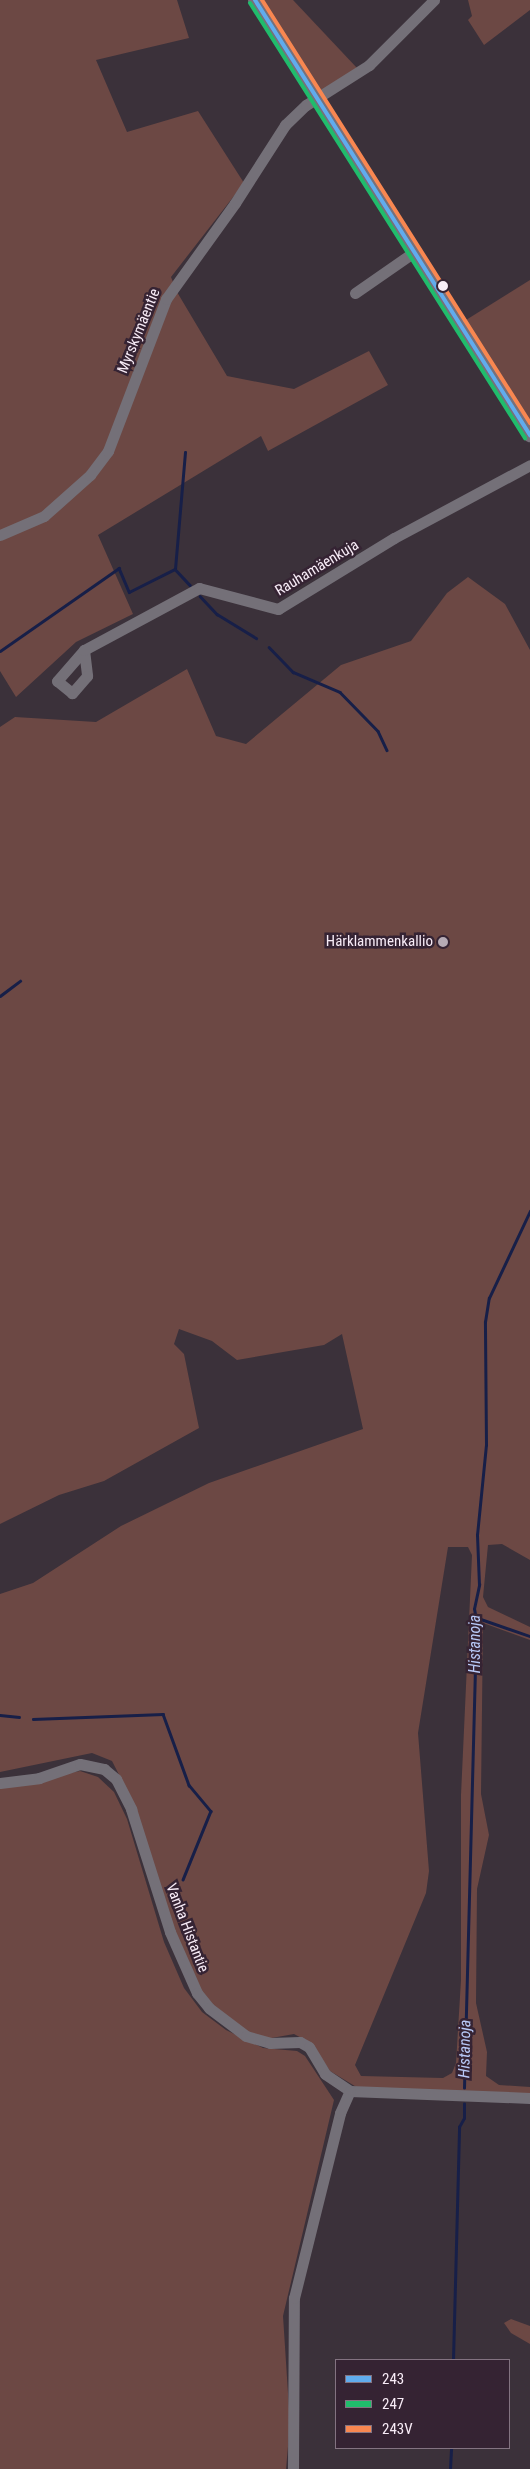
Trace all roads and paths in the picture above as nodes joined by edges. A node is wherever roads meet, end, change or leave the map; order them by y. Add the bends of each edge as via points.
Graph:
1 (255, 0) edge
2 (434, 0) edge
3 (317, 99) junction
4 (414, 252) junction
5 (355, 293) dead end
6 (530, 435) edge
7 (530, 465) edge
8 (0, 535) edge
9 (84, 650) dead end
10 (0, 1783) edge
11 (350, 2092) junction
12 (530, 2098) edge
13 (293, 2469) edge

1 - 3 main road
2 - 3 street, Myrskymäentie via 369,65
3 - 4 main road
3 - 8 street, Myrskymäentie via 285,125 235,203 172,288 115,437 99,464 44,516
4 - 5 street
4 - 6 main road
7 - 9 street, Rauhamäenkuja via 394,538 278,609 199,588
10 - 11 street, Vanha Histantie via 39,1778 80,1764 92,1764 110,1774 131,1809 170,1932 197,1993 209,2008 246,2036 270,2042 292,2040 309,2047 326,2074
11 - 12 street
11 - 13 street via 340,2114 294,2298

